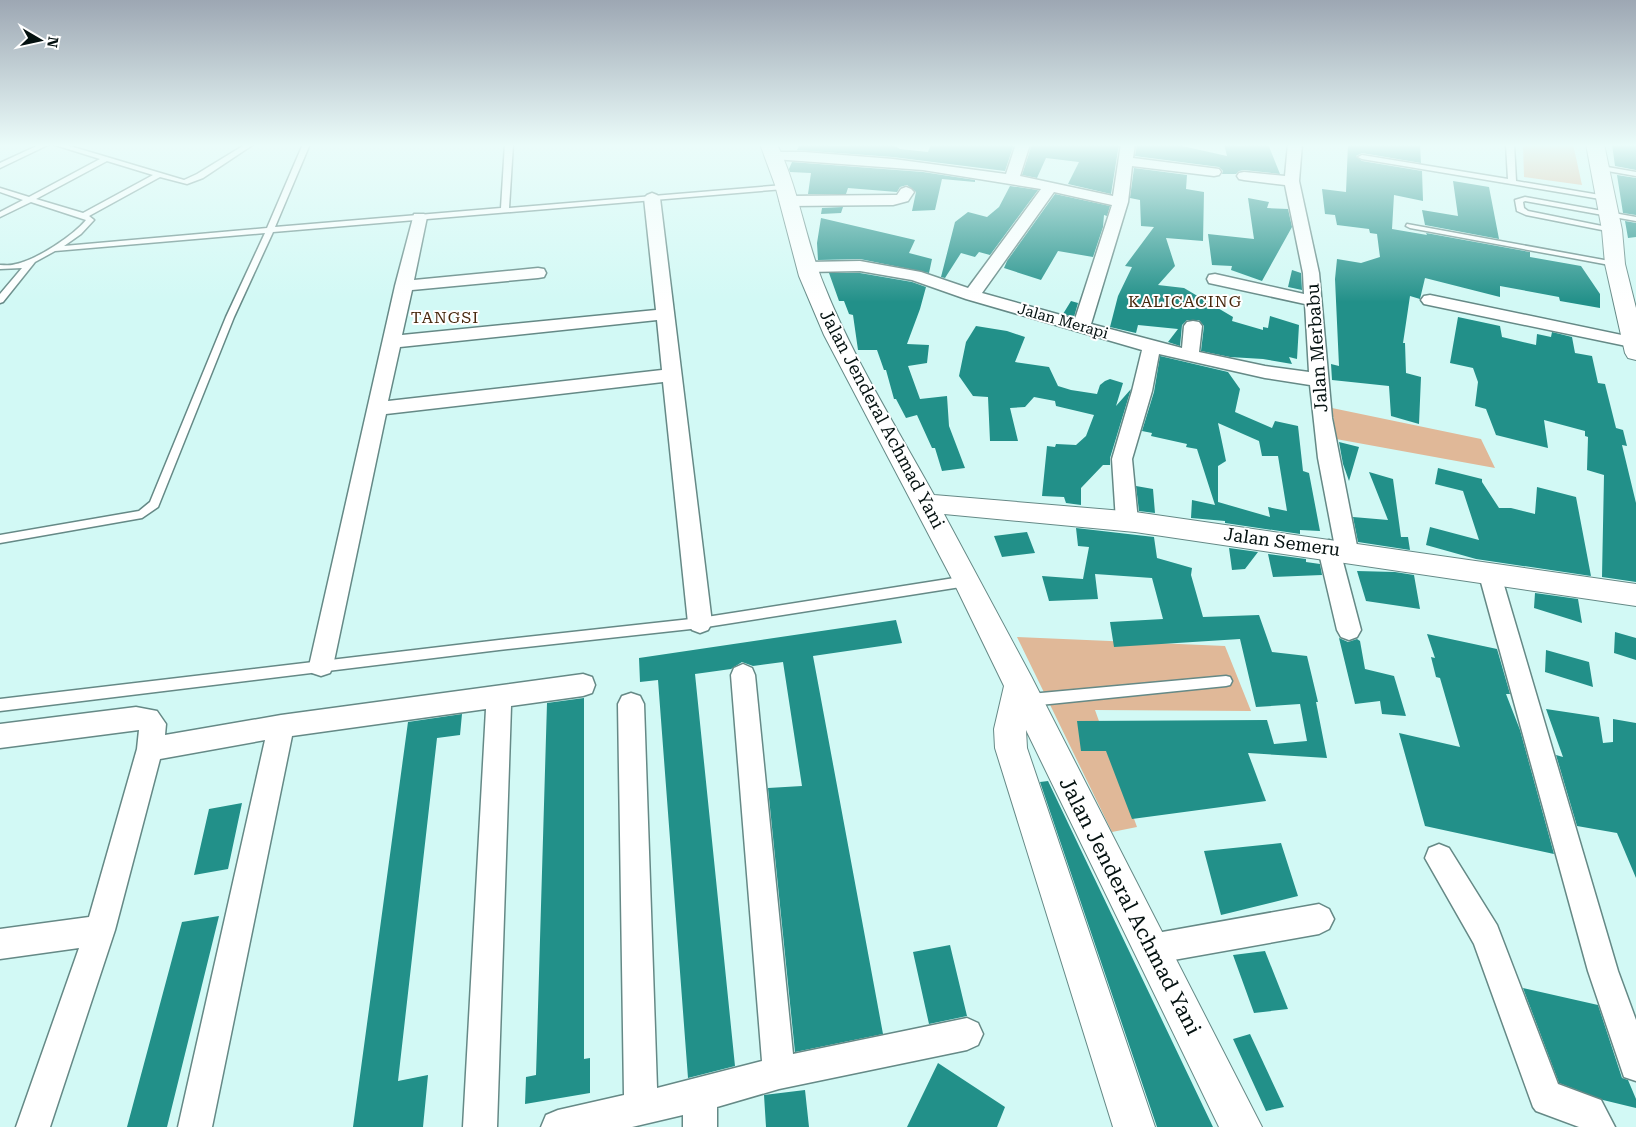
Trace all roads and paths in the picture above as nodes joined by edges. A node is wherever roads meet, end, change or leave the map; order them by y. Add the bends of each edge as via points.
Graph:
1 (23, 197) edge
2 (36, 197) edge
3 (119, 197) edge
4 (284, 197) edge
5 (506, 197) edge
6 (699, 197) edge
7 (787, 197) edge
8 (832, 197) edge
9 (904, 197) edge
10 (1043, 197) edge
11 (1095, 197) edge
12 (1121, 197) edge
13 (1295, 197) edge
14 (1556, 197) edge
15 (1605, 197) edge
16 (652, 198) junction
17 (31, 199) junction
18 (1120, 202) junction
19 (505, 210) junction
20 (1609, 214) junction
21 (0, 215) edge
22 (84, 216) junction
23 (418, 217) junction
24 (1636, 219) edge
25 (1410, 226) dead end
26 (270, 230) junction
27 (52, 249) junction
28 (32, 261) junction
29 (1616, 264) junction
30 (807, 267) junction
31 (0, 268) edge
32 (538, 272) dead end
33 (1215, 279) dead end
34 (403, 286) junction
35 (972, 295) junction
36 (0, 300) edge
37 (1430, 300) dead end
38 (1314, 301) junction
39 (665, 314) junction
40 (1193, 326) dead end
41 (1081, 327) junction
42 (391, 342) junction
43 (1152, 347) junction
44 (1635, 348) edge
45 (1190, 355) junction
46 (672, 375) junction
47 (1320, 380) junction
48 (377, 409) junction
49 (926, 504) junction
50 (1127, 521) junction
51 (0, 539) edge
52 (1338, 550) junction
53 (1490, 575) junction
54 (967, 581) junction
55 (1636, 595) edge
56 (700, 623) junction
57 (1349, 630) dead end
58 (321, 666) junction
59 (743, 675) dead end
60 (1226, 681) dead end
61 (582, 685) dead end
62 (1024, 693) junction
63 (499, 698) junction
64 (631, 704) dead end
65 (0, 705) edge
66 (281, 726) junction
67 (0, 736) edge
68 (150, 749) junction
69 (1439, 858) dead end
70 (1319, 919) dead end
71 (100, 930) junction
72 (0, 944) edge
73 (1151, 948) junction
74 (967, 1034) dead end
75 (1636, 1065) edge
76 (779, 1073) junction
77 (641, 1108) junction
78 (700, 1111) edge
79 (33, 1127) edge
80 (195, 1127) edge
81 (480, 1127) edge
82 (558, 1127) edge
83 (1134, 1127) edge
84 (1240, 1127) edge
85 (1598, 1127) edge

1 - 17 lane
2 - 17 lane
3 - 22 lane
4 - 26 lane
5 - 19 lane
6 - 16 lane
7 - 30 main road, Jalan Jenderal Achmad Yani
8 - 9 street via 893,200
10 - 35 street
11 - 18 street
12 - 18 street
13 - 38 street, Jalan Merbabu via 1312,273
14 - 20 lane
15 - 20 main road
16 - 19 lane
16 - 39 street
17 - 21 lane
17 - 22 lane
18 - 41 street
19 - 23 lane
20 - 20 lane via 1525,199 1519,200 1520,209 1526,213
20 - 24 lane
20 - 29 main road
22 - 27 lane via 90,220 89,223
23 - 26 lane
23 - 34 street
25 - 29 lane
26 - 27 lane
26 - 51 lane via 230,316 154,504 142,514
27 - 28 lane
28 - 31 lane
28 - 36 lane
29 - 44 main road
30 - 35 street, Jalan Merapi via 876,269 915,276
30 - 49 main road, Jalan Jenderal Achmad Yani via 835,334
32 - 34 street
33 - 38 street
34 - 42 street
35 - 41 street, Jalan Merapi
37 - 44 street
38 - 47 street, Jalan Merbabu
39 - 42 street
39 - 46 street
40 - 45 street
41 - 43 street, Jalan Merapi
42 - 48 street
43 - 45 street, Jalan Merapi
43 - 50 street via 1122,459
45 - 47 street, Jalan Merapi
46 - 48 street
46 - 56 street
47 - 52 street, Jalan Merbabu
48 - 58 street
49 - 50 main road, Jalan Semeru
49 - 54 main road, Jalan Jenderal Achmad Yani
50 - 52 main road, Jalan Semeru
52 - 53 main road, Jalan Semeru
52 - 57 street, Jalan Merbabu
53 - 55 main road, Jalan Semeru
53 - 75 street via 1602,971
54 - 56 lane
54 - 62 main road, Jalan Jenderal Achmad Yani
56 - 58 lane
58 - 65 lane
59 - 76 street
60 - 62 lane
61 - 63 street
62 - 73 main road, Jalan Jenderal Achmad Yani
62 - 83 main road via 1010,729 1011,748
63 - 66 street
63 - 81 street
64 - 77 street
66 - 68 street
66 - 80 street
67 - 68 street via 148,719 153,724
68 - 71 street
69 - 85 street via 1486,936 1543,1092 1548,1099 1589,1112
70 - 73 street
71 - 72 street
71 - 79 street
73 - 84 main road, Jalan Jenderal Achmad Yani
74 - 76 street
76 - 78 street
77 - 78 street
77 - 82 street

